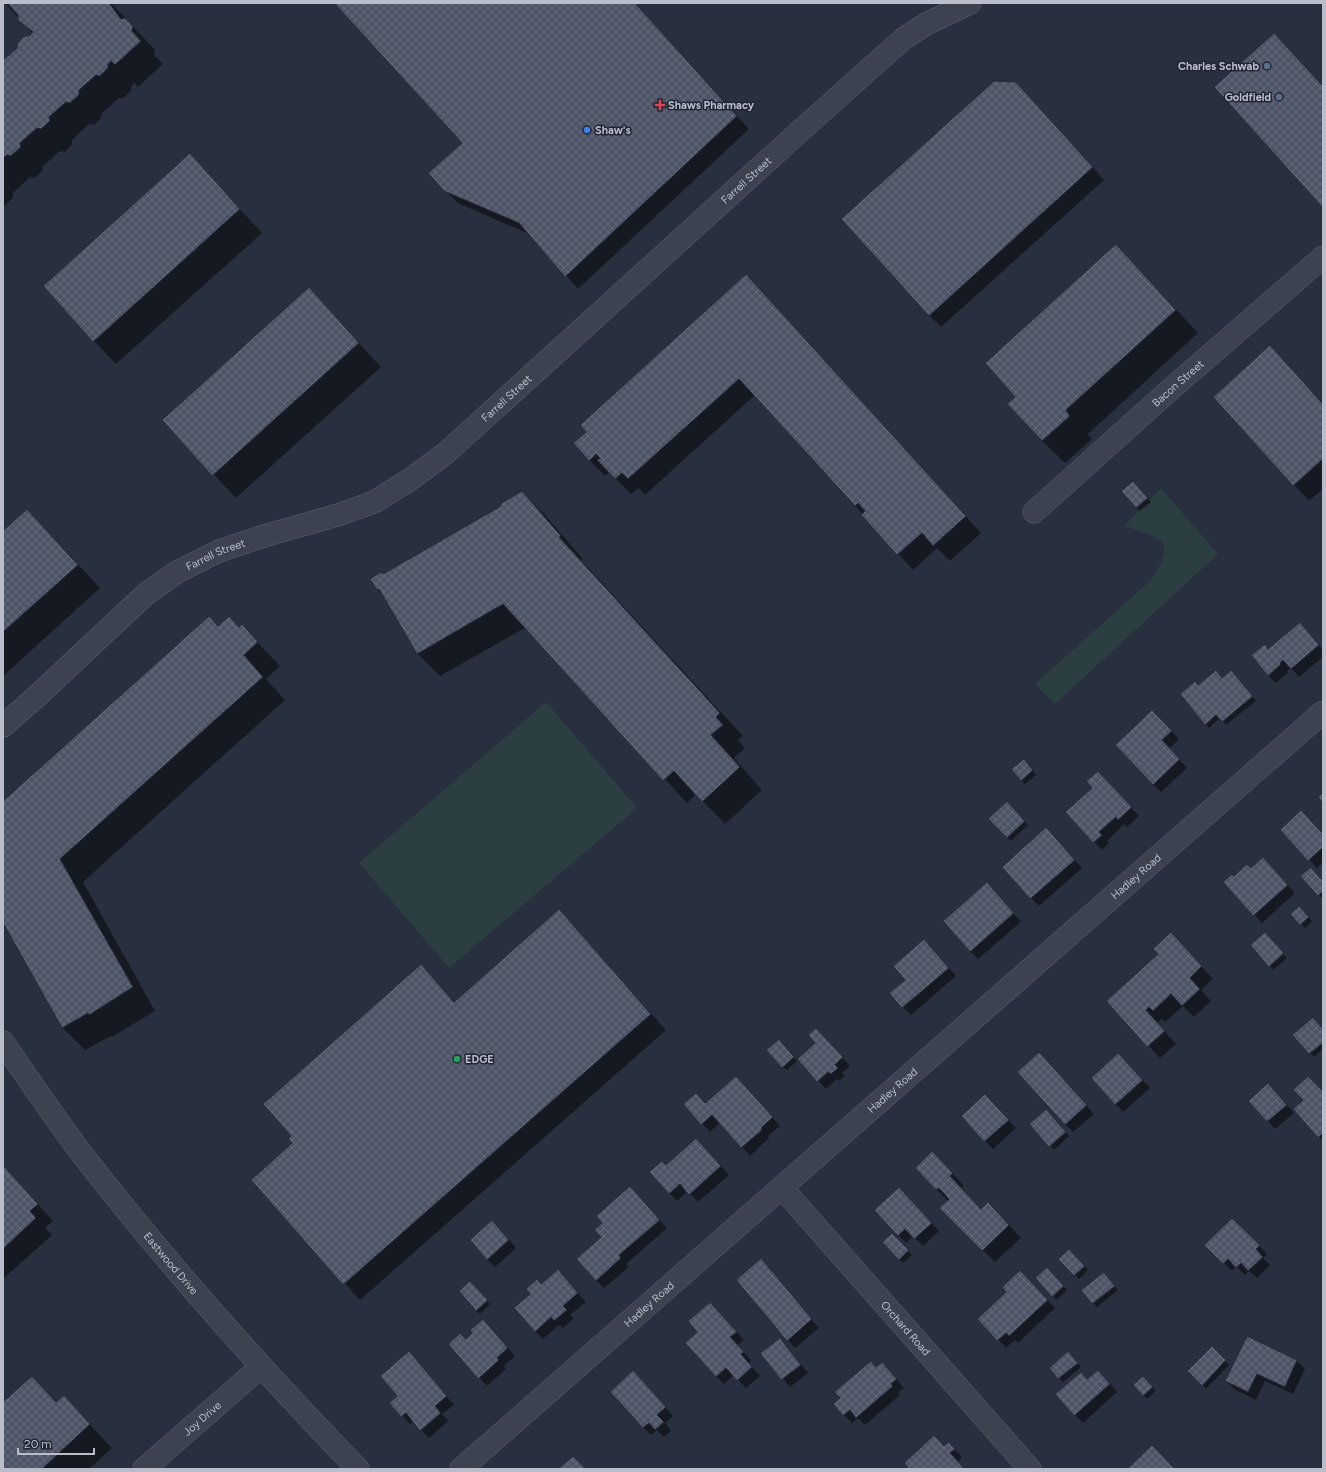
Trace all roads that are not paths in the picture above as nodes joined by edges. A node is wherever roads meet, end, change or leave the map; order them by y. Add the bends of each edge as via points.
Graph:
1 (970, 3) edge
2 (1323, 257) edge
3 (1034, 512) dead end
4 (1323, 712) edge
5 (3, 726) edge
6 (3, 1042) edge
7 (782, 1188) junction
8 (261, 1367) junction
9 (144, 1469) edge
10 (358, 1469) edge
11 (461, 1469) edge
12 (1030, 1469) edge

1 - 5 street, Farrell Street via 926,24 903,39 446,453 374,502 219,551 177,572 146,594
2 - 3 street, Bacon Street
4 - 7 street, Hadley Road
6 - 8 street, Eastwood Drive via 108,1187
7 - 11 street, Hadley Road
7 - 12 street, Orchard Road
8 - 9 street, Joy Drive
8 - 10 street, Eastwood Drive

